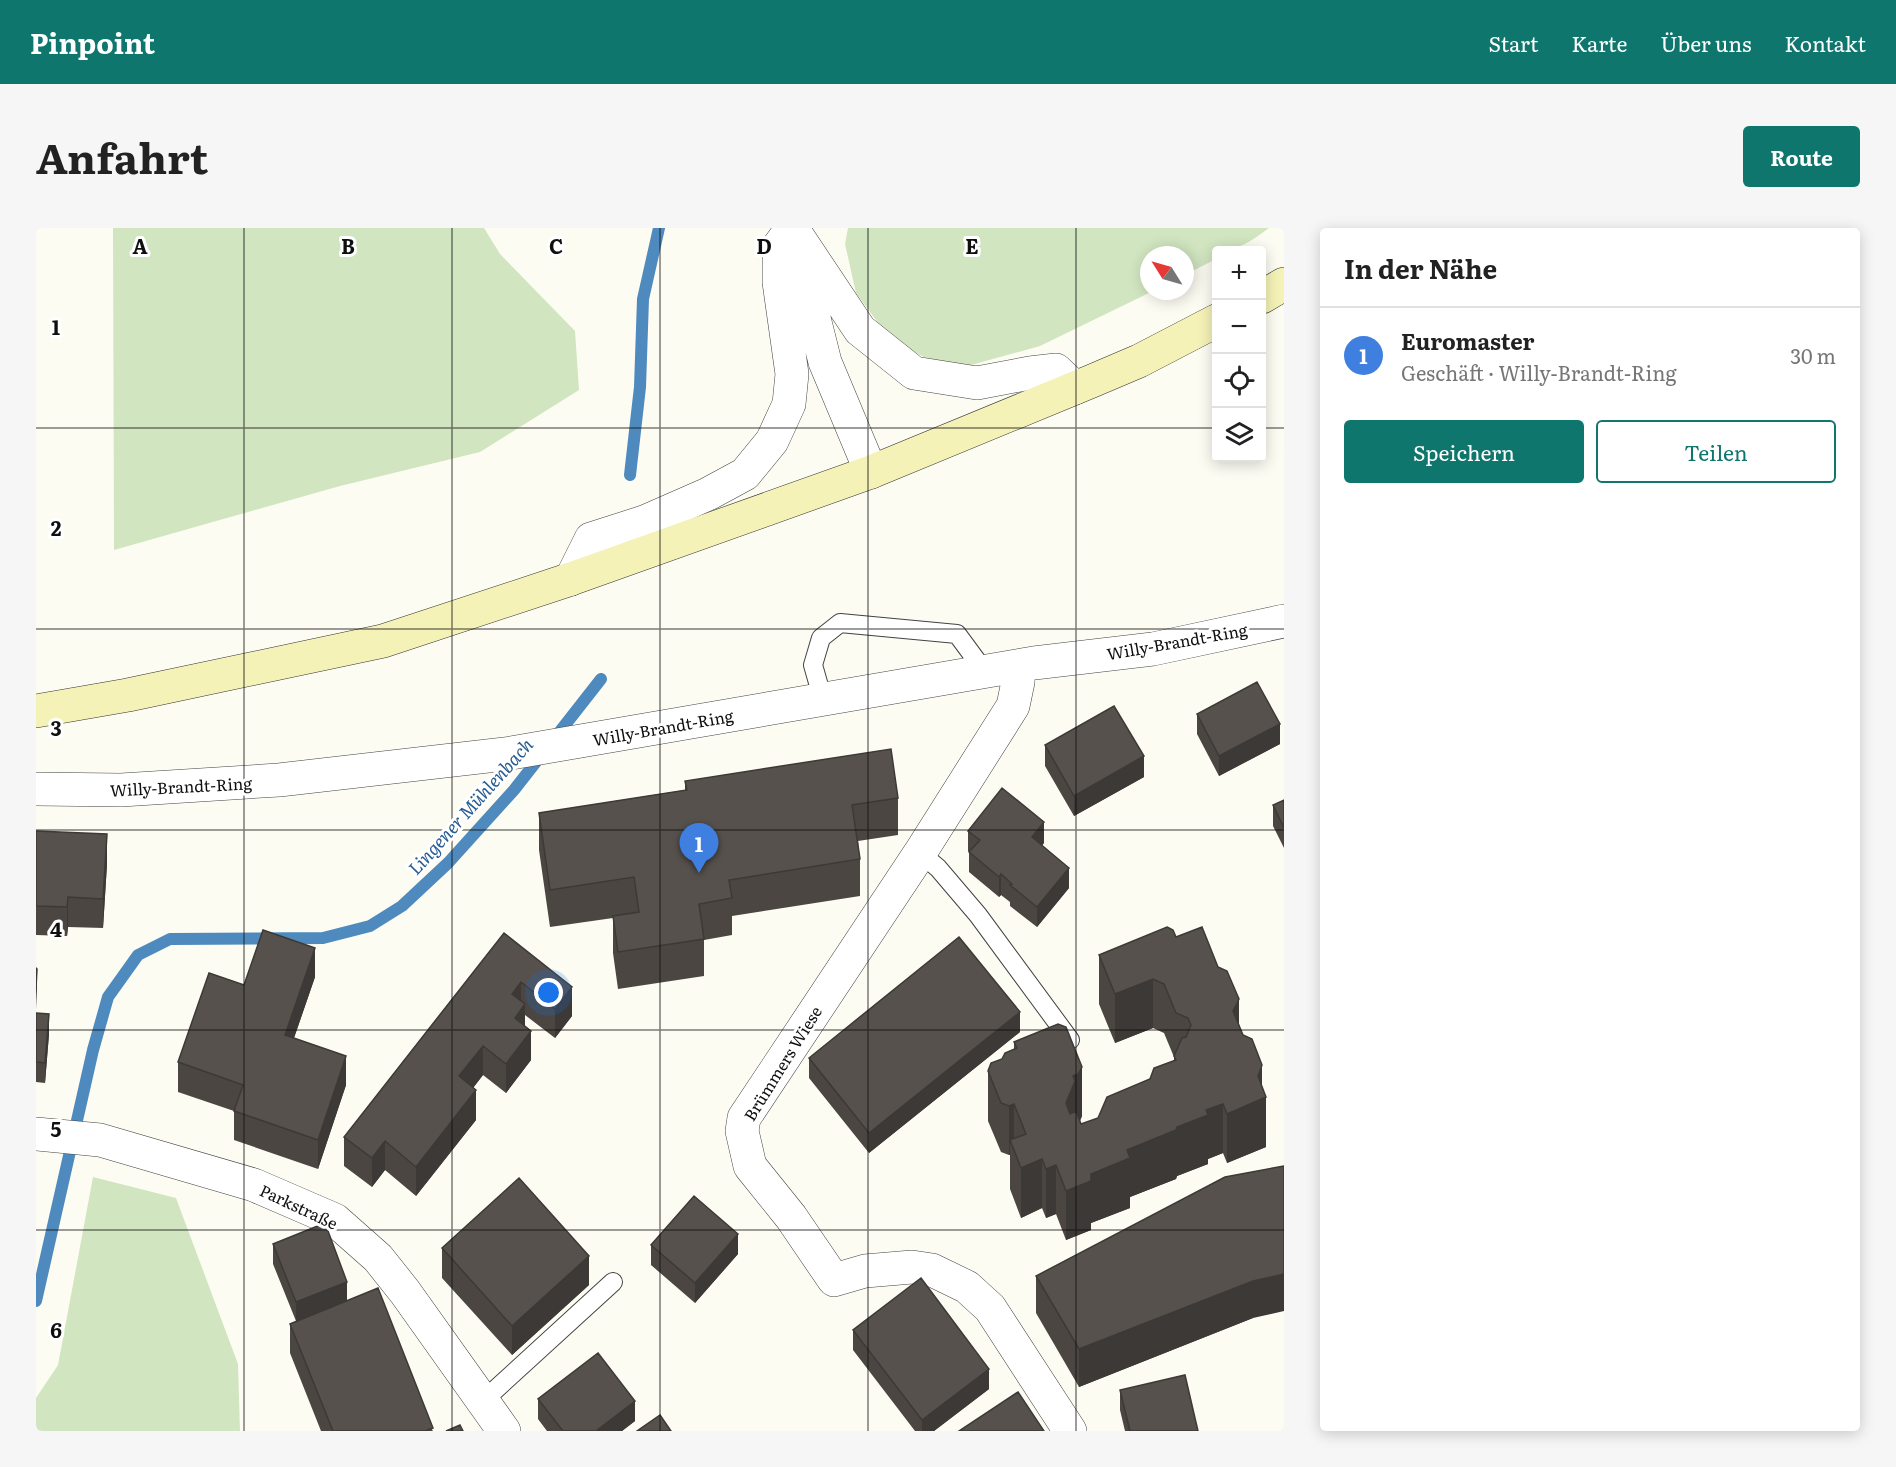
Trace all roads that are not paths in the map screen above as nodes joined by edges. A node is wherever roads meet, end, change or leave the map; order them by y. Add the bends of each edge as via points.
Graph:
1 (792, 228) edge
2 (1284, 284) edge
3 (1266, 295) edge
4 (1212, 323) edge
5 (1075, 388) junction
6 (871, 472) junction
7 (571, 579) junction
8 (1284, 621) edge
9 (1019, 666) junction
10 (985, 672) junction
11 (823, 700) junction
12 (36, 711) edge
13 (36, 789) edge
14 (920, 853) junction
15 (1070, 1040) edge
16 (36, 1134) edge
17 (613, 1282) dead end
18 (484, 1400) junction
19 (504, 1431) edge
20 (1070, 1431) edge

1 - 5 street via 860,330 914,373 977,383 1056,370
1 - 6 street via 825,362
1 - 7 street via 779,246 779,282 792,374 789,404 772,441 745,474 727,484 644,522 591,539
2 - 3 main road
4 - 5 main road
5 - 6 main road
6 - 7 main road
7 - 12 main road via 383,641
8 - 9 street, Willy-Brandt-Ring via 1153,649
9 - 10 street, Willy-Brandt-Ring
9 - 14 street, Brümmers Wiese via 1013,706
10 - 11 street, Willy-Brandt-Ring
10 - 11 lane via 957,634 840,623 821,638 813,665
11 - 13 street, Willy-Brandt-Ring via 505,754 279,780 121,790
14 - 15 lane via 978,915
14 - 20 street, Brümmers Wiese via 744,1118 742,1131 750,1166 834,1280 865,1271 912,1267 932,1270 967,1287 990,1308
16 - 18 street, Parkstraße via 100,1140 254,1185 335,1220 378,1258
17 - 18 lane
18 - 19 street, Parkstraße

